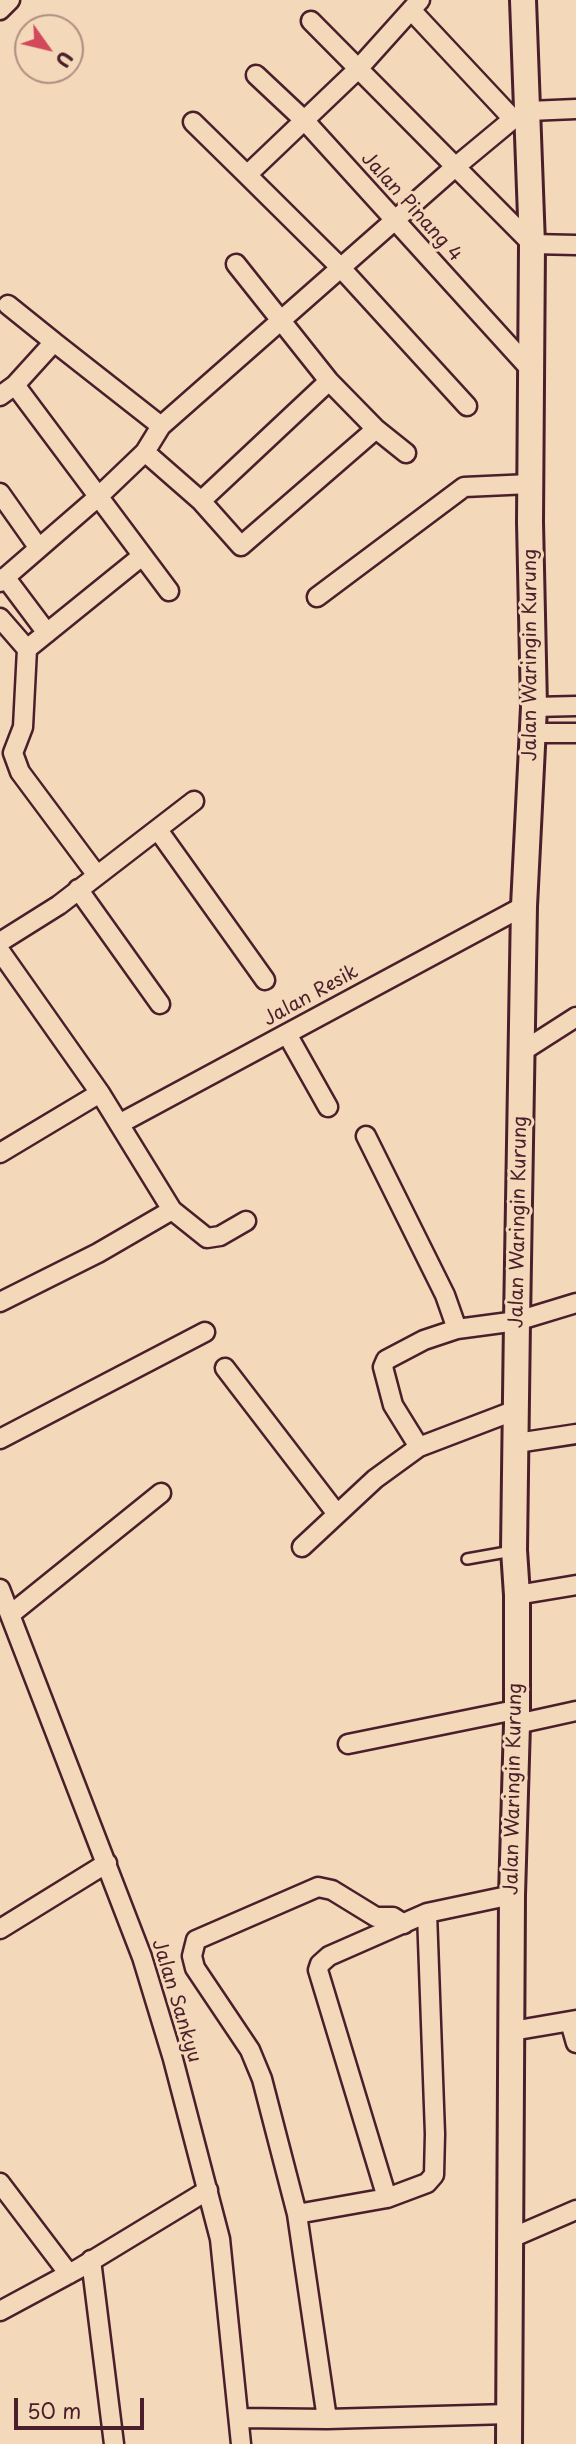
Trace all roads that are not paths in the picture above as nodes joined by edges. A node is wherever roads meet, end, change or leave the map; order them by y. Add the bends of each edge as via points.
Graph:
1 (10, 0) edge
2 (523, 0) edge
3 (415, 5) edge
4 (0, 10) edge
5 (311, 20) dead end
6 (358, 69) junction
7 (256, 75) dead end
8 (576, 109) edge
9 (521, 115) junction
10 (305, 121) junction
11 (193, 122) dead end
12 (454, 168) junction
13 (247, 175) junction
14 (395, 222) junction
15 (532, 244) junction
16 (576, 245) edge
17 (236, 264) dead end
18 (341, 268) junction
19 (8, 305) dead end
20 (279, 321) junction
21 (54, 342) junction
22 (531, 370) junction
23 (329, 381) junction
24 (15, 385) junction
25 (0, 396) edge
26 (467, 406) dead end
27 (161, 426) junction
28 (376, 429) junction
29 (145, 452) junction
30 (406, 453) dead end
31 (530, 484) junction
32 (0, 493) edge
33 (98, 497) junction
34 (201, 501) junction
35 (38, 547) junction
36 (142, 556) junction
37 (3, 579) edge
38 (169, 591) dead end
39 (317, 597) dead end
40 (0, 618) edge
41 (47, 633) junction
42 (27, 649) junction
43 (576, 706) edge
44 (534, 707) junction
45 (533, 733) junction
46 (576, 733) edge
47 (194, 801) dead end
48 (158, 830) junction
49 (96, 874) junction
50 (78, 889) junction
51 (524, 906) junction
52 (0, 942) edge
53 (0, 951) edge
54 (265, 980) dead end
55 (160, 1004) dead end
56 (576, 1017) edge
57 (287, 1034) junction
58 (523, 1051) junction
59 (100, 1093) junction
60 (328, 1107) dead end
61 (119, 1124) junction
62 (366, 1136) dead end
63 (0, 1153) edge
64 (172, 1209) junction
65 (246, 1221) dead end
66 (0, 1302) edge
67 (576, 1303) edge
68 (517, 1321) junction
69 (457, 1329) junction
70 (205, 1332) dead end
71 (225, 1368) dead end
72 (516, 1410) junction
73 (576, 1434) edge
74 (0, 1439) edge
75 (517, 1443) junction
76 (419, 1447) junction
77 (161, 1493) dead end
78 (337, 1514) junction
79 (302, 1547) dead end
80 (514, 1550) junction
81 (467, 1559) dead end
82 (576, 1585) edge
83 (0, 1589) edge
84 (517, 1595) junction
85 (10, 1614) junction
86 (576, 1711) edge
87 (516, 1717) junction
88 (348, 1744) dead end
89 (107, 1863) junction
90 (512, 1895) junction
91 (427, 1913) junction
92 (404, 1924) junction
93 (0, 1929) edge
94 (573, 2021) edge
95 (512, 2031) junction
96 (576, 2043) edge
97 (0, 2183) edge
98 (208, 2190) junction
99 (387, 2198) junction
100 (576, 2210) edge
101 (297, 2214) junction
102 (509, 2239) junction
103 (91, 2260) junction
104 (69, 2274) junction
105 (0, 2311) edge
106 (509, 2414) junction
107 (239, 2418) junction
108 (327, 2419) junction
109 (114, 2444) edge
110 (236, 2444) edge
111 (509, 2444) edge

1 - 4 street
2 - 9 street, Jalan Waringin Kurung
3 - 6 street
3 - 9 street
5 - 6 street
6 - 10 street
6 - 12 street
7 - 10 street, Jalan Pinang 4
8 - 9 street
9 - 12 street
9 - 15 street, Jalan Waringin Kurung
10 - 13 street
10 - 14 street, Jalan Pinang 4
11 - 13 street
12 - 14 street
12 - 15 street
13 - 18 street
14 - 18 street
14 - 22 street, Jalan Pinang 4
15 - 16 street
15 - 22 street, Jalan Waringin Kurung
17 - 20 street
18 - 20 street
18 - 26 street
19 - 21 street
20 - 23 street
20 - 27 street
21 - 24 street
21 - 27 street
22 - 31 street, Jalan Waringin Kurung
23 - 28 street
23 - 34 street
24 - 25 street
24 - 33 street
27 - 29 street
28 - 30 street
28 - 34 street via 241,546
29 - 33 street
29 - 34 street
31 - 39 street via 464,487
31 - 44 street, Jalan Waringin Kurung
32 - 35 street
33 - 35 street
33 - 36 street
35 - 37 street
36 - 38 street
36 - 41 street
37 - 41 street
40 - 42 street
41 - 42 street
42 - 49 street via 23,727 13,753 20,772
43 - 44 street
44 - 45 street, Jalan Waringin Kurung
45 - 46 street
45 - 51 street, Jalan Waringin Kurung
47 - 48 street
48 - 49 street
48 - 54 street
49 - 50 street
50 - 52 street
50 - 55 street
51 - 57 street, Jalan Resik
51 - 58 street, Jalan Waringin Kurung
53 - 59 street
56 - 58 street
57 - 60 street
57 - 61 street, Jalan Resik
58 - 68 street, Jalan Waringin Kurung
59 - 61 street
59 - 63 street
61 - 64 street
62 - 69 street via 445,1295
64 - 65 street via 207,1238
64 - 66 street via 98,1253
67 - 68 street
68 - 69 street
68 - 72 street, Jalan Waringin Kurung
69 - 76 street via 424,1340 386,1360 383,1367 393,1405
70 - 74 street
71 - 78 street
72 - 75 street, Jalan Waringin Kurung
72 - 76 street
73 - 75 street
75 - 80 street, Jalan Waringin Kurung
76 - 78 street
77 - 85 street
78 - 79 street
80 - 81 lane
80 - 84 street, Jalan Waringin Kurung
82 - 84 street
83 - 85 street, Jalan Sankyu
84 - 87 street, Jalan Waringin Kurung
85 - 89 street, Jalan Sankyu
86 - 87 street
87 - 88 street
87 - 90 street, Jalan Waringin Kurung
89 - 93 street
89 - 98 street, Jalan Sankyu via 142,1957
90 - 91 street
90 - 95 street, Jalan Waringin Kurung
91 - 92 street
91 - 99 street via 433,2175 427,2183
92 - 99 street via 329,1956 318,1970
92 - 101 street via 393,1917 376,1917 318,1886 193,1945 195,1968 250,2050 262,2078
94 - 95 street
94 - 96 street
95 - 102 street, Jalan Waringin Kurung
97 - 104 street
98 - 103 street
98 - 107 street, Jalan Sankyu via 220,2239
99 - 101 street
100 - 102 street
101 - 108 street
102 - 106 street, Jalan Waringin Kurung
103 - 104 street
103 - 109 street
104 - 105 street
106 - 108 street
106 - 111 street, Jalan Waringin Kurung
107 - 108 street
107 - 110 street, Jalan Sankyu

